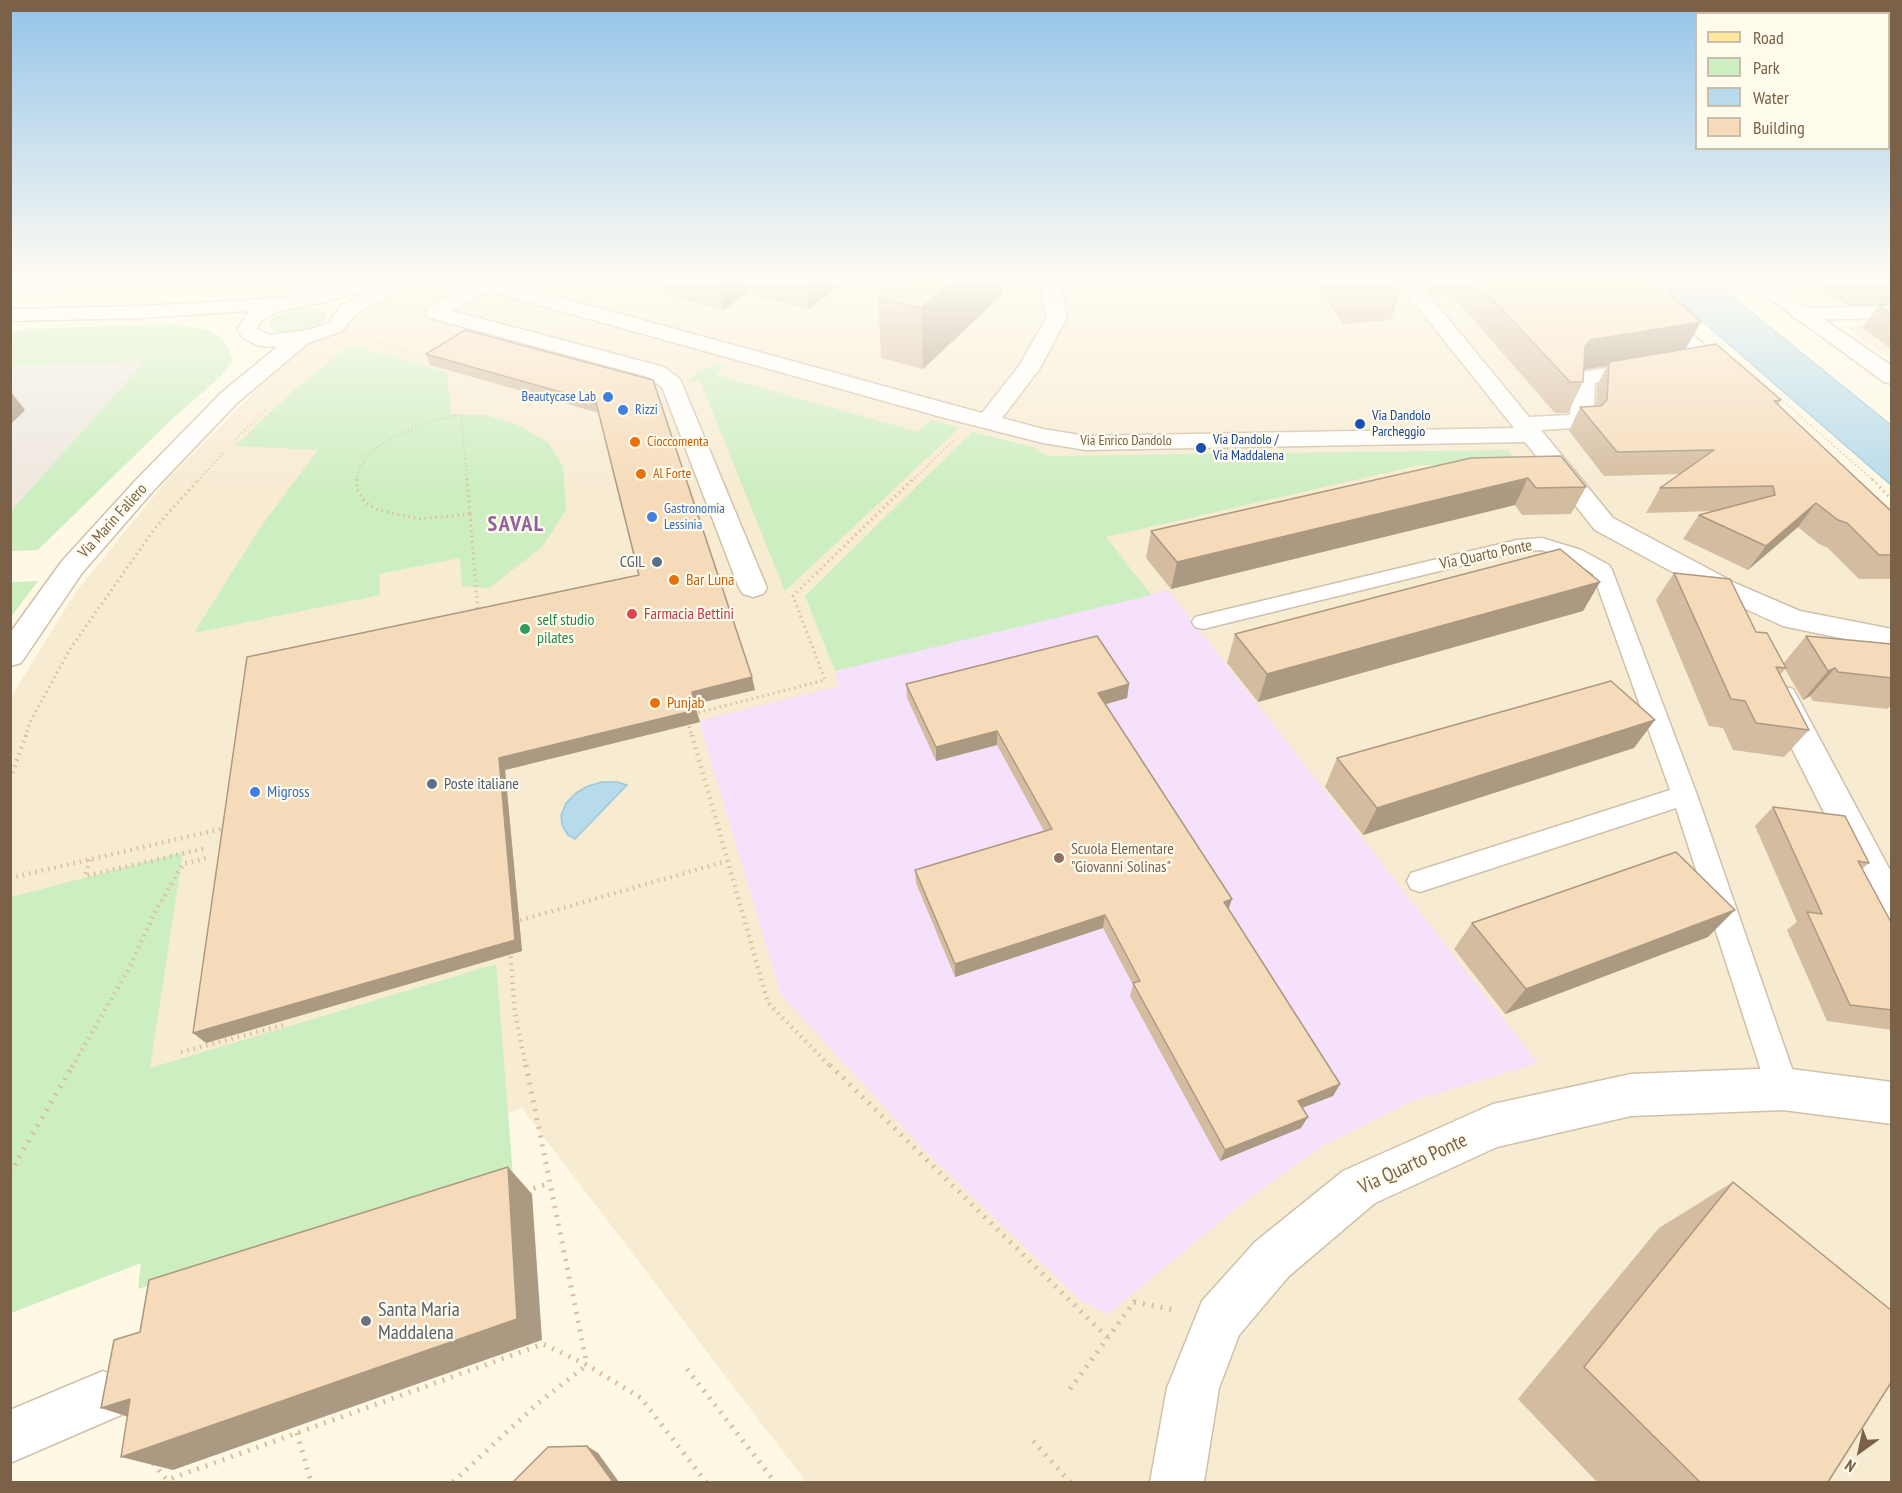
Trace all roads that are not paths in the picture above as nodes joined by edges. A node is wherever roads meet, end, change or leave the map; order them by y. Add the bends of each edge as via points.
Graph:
1 (250, 352) edge
2 (285, 352) edge
3 (580, 352) edge
4 (685, 352) edge
5 (730, 352) edge
6 (1038, 352) edge
7 (1464, 352) edge
8 (1699, 352) edge
9 (1855, 352) edge
10 (656, 372) junction
11 (1892, 377) edge
12 (229, 398) junction
13 (987, 422) junction
14 (1527, 430) junction
15 (753, 588) dead end
16 (1727, 590) junction
17 (1203, 622) dead end
18 (1748, 631) edge
19 (1892, 639) edge
20 (10, 656) edge
21 (1769, 673) edge
22 (1684, 795) junction
23 (1420, 881) dead end
24 (1892, 911) edge
25 (1783, 1089) junction
26 (1892, 1103) edge
27 (103, 1397) edge
28 (10, 1437) edge
29 (1177, 1481) edge

1 - 12 street, Via Marin Faliero
2 - 12 street, Via Marin Faliero
3 - 10 street, Via Enrico Dandolo
4 - 10 street
5 - 13 street, Via Enrico Dandolo
6 - 13 street
7 - 14 street
8 - 14 street via 1706,358 1584,378 1581,423
9 - 11 street
10 - 15 street via 672,384
12 - 20 street, Via Marin Faliero via 72,567
13 - 14 street, Via Enrico Dandolo via 1086,443
14 - 16 street via 1604,524
16 - 18 street
16 - 19 street via 1793,619
17 - 22 lane, Via Quarto Ponte via 1517,546 1542,544 1574,554 1602,570
21 - 24 street
22 - 23 lane
22 - 25 lane, Via Quarto Ponte
25 - 26 street, Via Quarto Ponte
25 - 29 street, Via Quarto Ponte via 1631,1095 1493,1126 1359,1187 1272,1259 1220,1319 1193,1388
27 - 28 street

